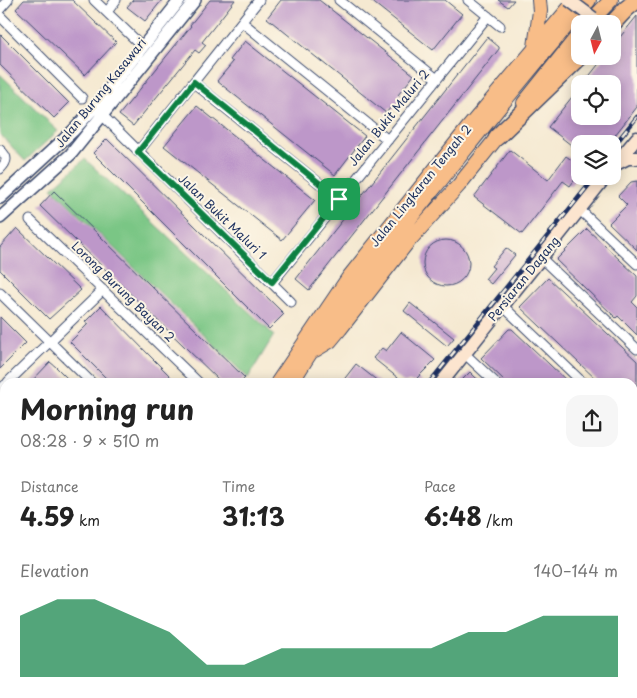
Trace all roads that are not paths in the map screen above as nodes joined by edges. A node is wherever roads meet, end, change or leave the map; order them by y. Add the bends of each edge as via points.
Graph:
1 (8, 0) edge
2 (94, 0) edge
3 (116, 0) edge
4 (180, 0) edge
5 (195, 0) edge
6 (260, 0) edge
7 (339, 0) edge
8 (468, 0) edge
9 (539, 0) edge
10 (569, 0) edge
11 (576, 0) edge
12 (583, 0) edge
13 (589, 0) edge
14 (611, 0) edge
15 (637, 0) edge
16 (0, 9) edge
17 (107, 12) junction
18 (589, 15) edge
19 (591, 15) edge
20 (596, 15) edge
21 (620, 15) edge
22 (0, 16) edge
23 (488, 16) junction
24 (242, 22) junction
25 (500, 26) dead end
26 (571, 44) edge
27 (143, 47) junction
28 (534, 48) junction
29 (571, 65) edge
30 (437, 79) junction
31 (194, 82) junction
32 (82, 98) dead end
33 (94, 108) junction
34 (103, 116) junction
35 (497, 137) junction
36 (388, 140) junction
37 (636, 140) edge
38 (0, 150) edge
39 (138, 152) junction
40 (621, 158) edge
41 (637, 158) edge
42 (621, 162) edge
43 (3, 166) edge
44 (599, 185) edge
45 (0, 198) edge
46 (339, 199) junction
47 (580, 210) junction
48 (0, 218) edge
49 (30, 220) dead end
50 (541, 258) junction
51 (637, 264) edge
52 (272, 282) junction
53 (103, 290) junction
54 (0, 294) edge
55 (291, 302) dead end
56 (503, 306) junction
57 (50, 342) junction
58 (637, 349) edge
59 (310, 353) junction
60 (465, 354) junction
61 (12, 378) edge
62 (87, 378) edge
63 (194, 378) edge
64 (281, 378) edge
65 (294, 378) edge
66 (445, 378) edge
67 (491, 378) edge
68 (578, 378) edge

1 - 16 street
2 - 17 street
3 - 17 street
4 - 27 street, Jalan Burung Kasawari
5 - 34 street, Jalan Burung Kasawari
6 - 24 street
7 - 30 street
8 - 23 street
9 - 28 main road
10 - 18 main road, bridge
11 - 28 main road, Jalan Lingkaran Tengah 2
12 - 19 main road
13 - 59 main road, Jalan Lingkaran Tengah 2 via 358,283
14 - 20 main road
15 - 21 highway
17 - 27 street
22 - 32 street
23 - 25 street
23 - 30 street, Jalan Bukit Maluri 2
24 - 31 street
24 - 36 street
26 - 35 main road
27 - 33 street, Jalan Burung Kasawari
28 - 64 main road, Jalan Lingkaran Tengah 2 via 349,277
29 - 35 highway
30 - 36 street, Jalan Bukit Maluri 2
31 - 39 street
31 - 46 street
33 - 34 street, Jalan Bukit Maluri 1
33 - 45 street, Jalan Burung Kasawari
34 - 39 street, Jalan Bukit Maluri 1
34 - 48 street, Jalan Burung Kasawari via 71,154
35 - 59 main road via 406,244 330,341
36 - 46 street, Jalan Bukit Maluri 2
37 - 40 main road
38 - 43 street via 6,156
39 - 52 street, Jalan Bukit Maluri 1
41 - 42 main road
44 - 47 main road, Persiaran Dagang
46 - 52 street, Jalan Bukit Maluri 2
47 - 50 main road, Persiaran Dagang
47 - 51 street
49 - 53 street, Lorong Burung Bayan 2
50 - 56 main road, Persiaran Dagang
50 - 58 street
52 - 55 street, Jalan Bukit Maluri 1
53 - 57 street
53 - 63 street, Lorong Burung Bayan 2
54 - 57 street
56 - 60 main road, Persiaran Dagang
56 - 68 street
57 - 61 street
57 - 62 street
59 - 65 main road, Jalan Lingkaran Tengah 2
60 - 66 main road, Persiaran Dagang
60 - 67 street

